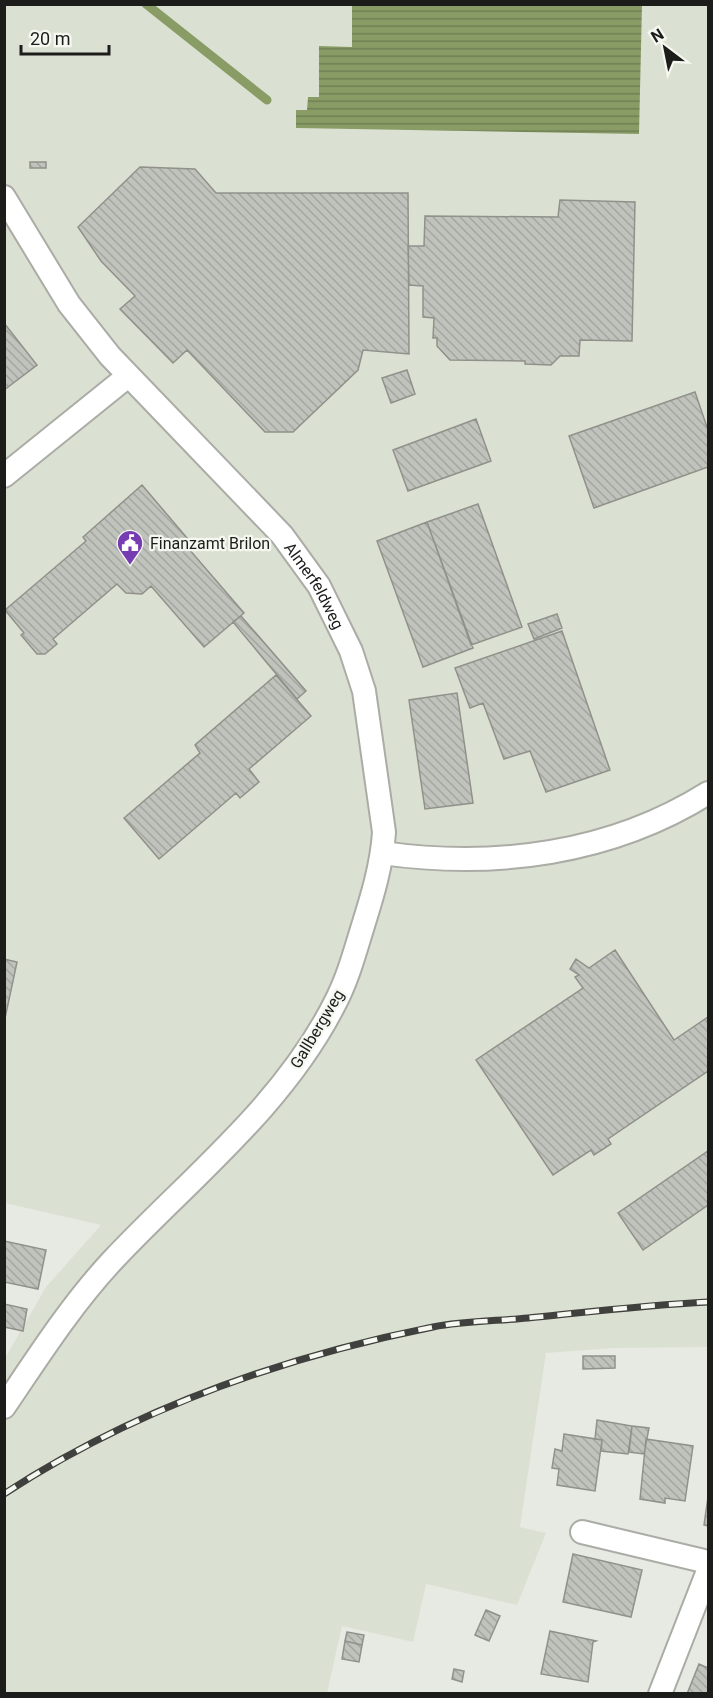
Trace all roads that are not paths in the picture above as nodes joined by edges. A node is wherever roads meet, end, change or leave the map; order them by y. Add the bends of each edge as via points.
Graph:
1 (4, 197) edge
2 (128, 376) junction
3 (4, 476) edge
4 (708, 793) edge
5 (382, 853) junction
6 (4, 1407) edge
7 (582, 1532) dead end
8 (708, 1562) edge
9 (708, 1571) edge
10 (660, 1694) edge

1 - 2 street, Almerfeldweg via 69,304
2 - 3 street
2 - 5 street, Almerfeldweg via 282,535 330,604 364,691 381,799
4 - 5 street via 668,816 613,839 569,850 466,859
5 - 6 street, Gallbergweg via 351,967 310,1045 255,1117 111,1262 64,1319
7 - 8 street
9 - 10 street

